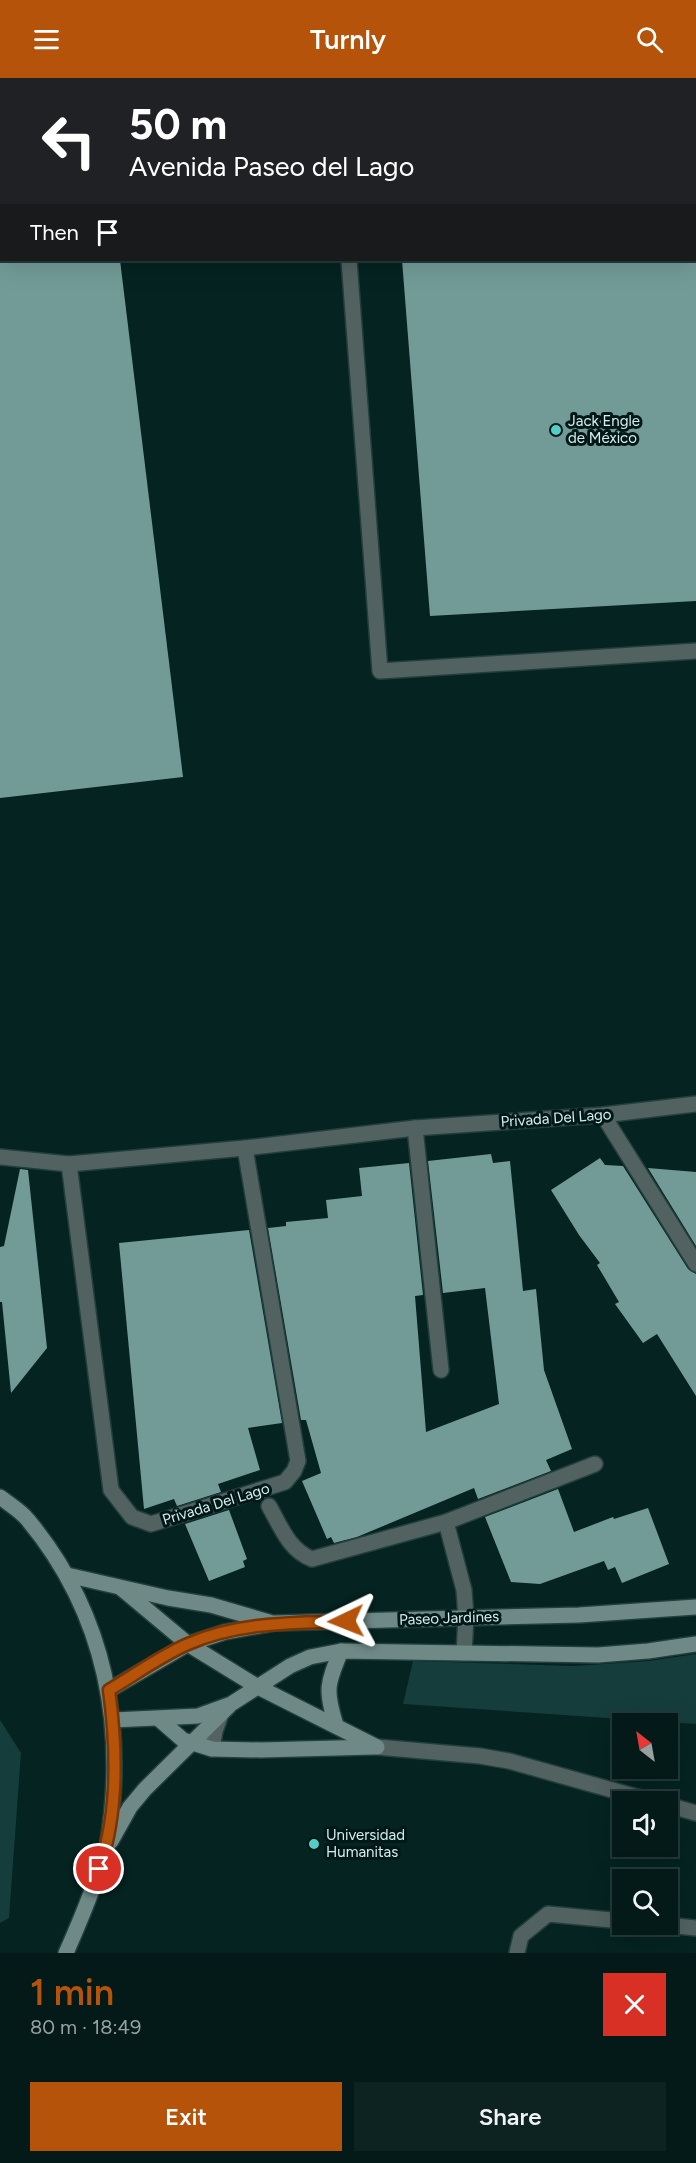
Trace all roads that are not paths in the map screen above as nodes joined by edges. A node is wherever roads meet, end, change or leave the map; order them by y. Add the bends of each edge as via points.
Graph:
1 (350, 261) edge
2 (696, 651) edge
3 (696, 1104) edge
4 (603, 1114) junction
5 (415, 1128) junction
6 (245, 1148) junction
7 (0, 1157) edge
8 (69, 1164) junction
9 (696, 1264) edge
10 (441, 1370) dead end
11 (595, 1464) dead end
12 (0, 1497) edge
13 (269, 1506) dead end
14 (446, 1522) junction
15 (67, 1575) junction
16 (121, 1588) junction
17 (696, 1607) edge
18 (466, 1617) junction
19 (275, 1623) junction
20 (188, 1644) junction
21 (696, 1644) edge
22 (341, 1651) junction
23 (464, 1653) junction
24 (258, 1687) junction
25 (109, 1690) junction
26 (226, 1709) junction
27 (159, 1719) junction
28 (113, 1720) junction
29 (336, 1725) junction
30 (193, 1743) junction
31 (377, 1747) junction
32 (212, 1749) junction
33 (616, 1791) edge
34 (678, 1808) edge
35 (696, 1813) edge
36 (106, 1849) junction
37 (612, 1920) edge
38 (678, 1926) edge
39 (696, 1928) edge
40 (66, 1953) edge
41 (517, 1953) edge

1 - 2 street via 380,671
3 - 4 street, Privada Del Lago
4 - 5 street, Privada Del Lago
4 - 9 street
5 - 6 street, Privada Del Lago
5 - 10 street
6 - 8 street, Privada Del Lago
6 - 8 street, Privada Del Lago via 298,1461 285,1482 151,1524 132,1517 111,1490
7 - 8 street, Privada Del Lago
11 - 14 street, Privada Del Lago
12 - 15 street via 27,1518
13 - 14 street, Privada Del Lago via 293,1548 312,1559
14 - 18 street via 464,1590
15 - 16 street
15 - 25 street via 93,1635
16 - 19 street via 211,1605
16 - 20 street
17 - 18 street, Paseo Jardines
18 - 19 street, Paseo Jardines
18 - 23 street
19 - 20 street, Paseo Jardines
20 - 24 street
20 - 25 street, Paseo Jardines
21 - 23 street via 597,1655
22 - 23 street
22 - 24 street via 300,1661
22 - 29 street via 327,1690
24 - 26 street
24 - 29 street
25 - 28 street
26 - 27 street
26 - 30 street
26 - 32 street via 215,1731
27 - 28 street
27 - 30 street
28 - 36 street via 115,1772
29 - 31 street
30 - 32 street
30 - 36 street via 130,1807
31 - 32 street
31 - 33 street via 509,1761
34 - 35 street
36 - 40 street via 86,1911
37 - 41 street via 548,1914 521,1936
38 - 39 street

